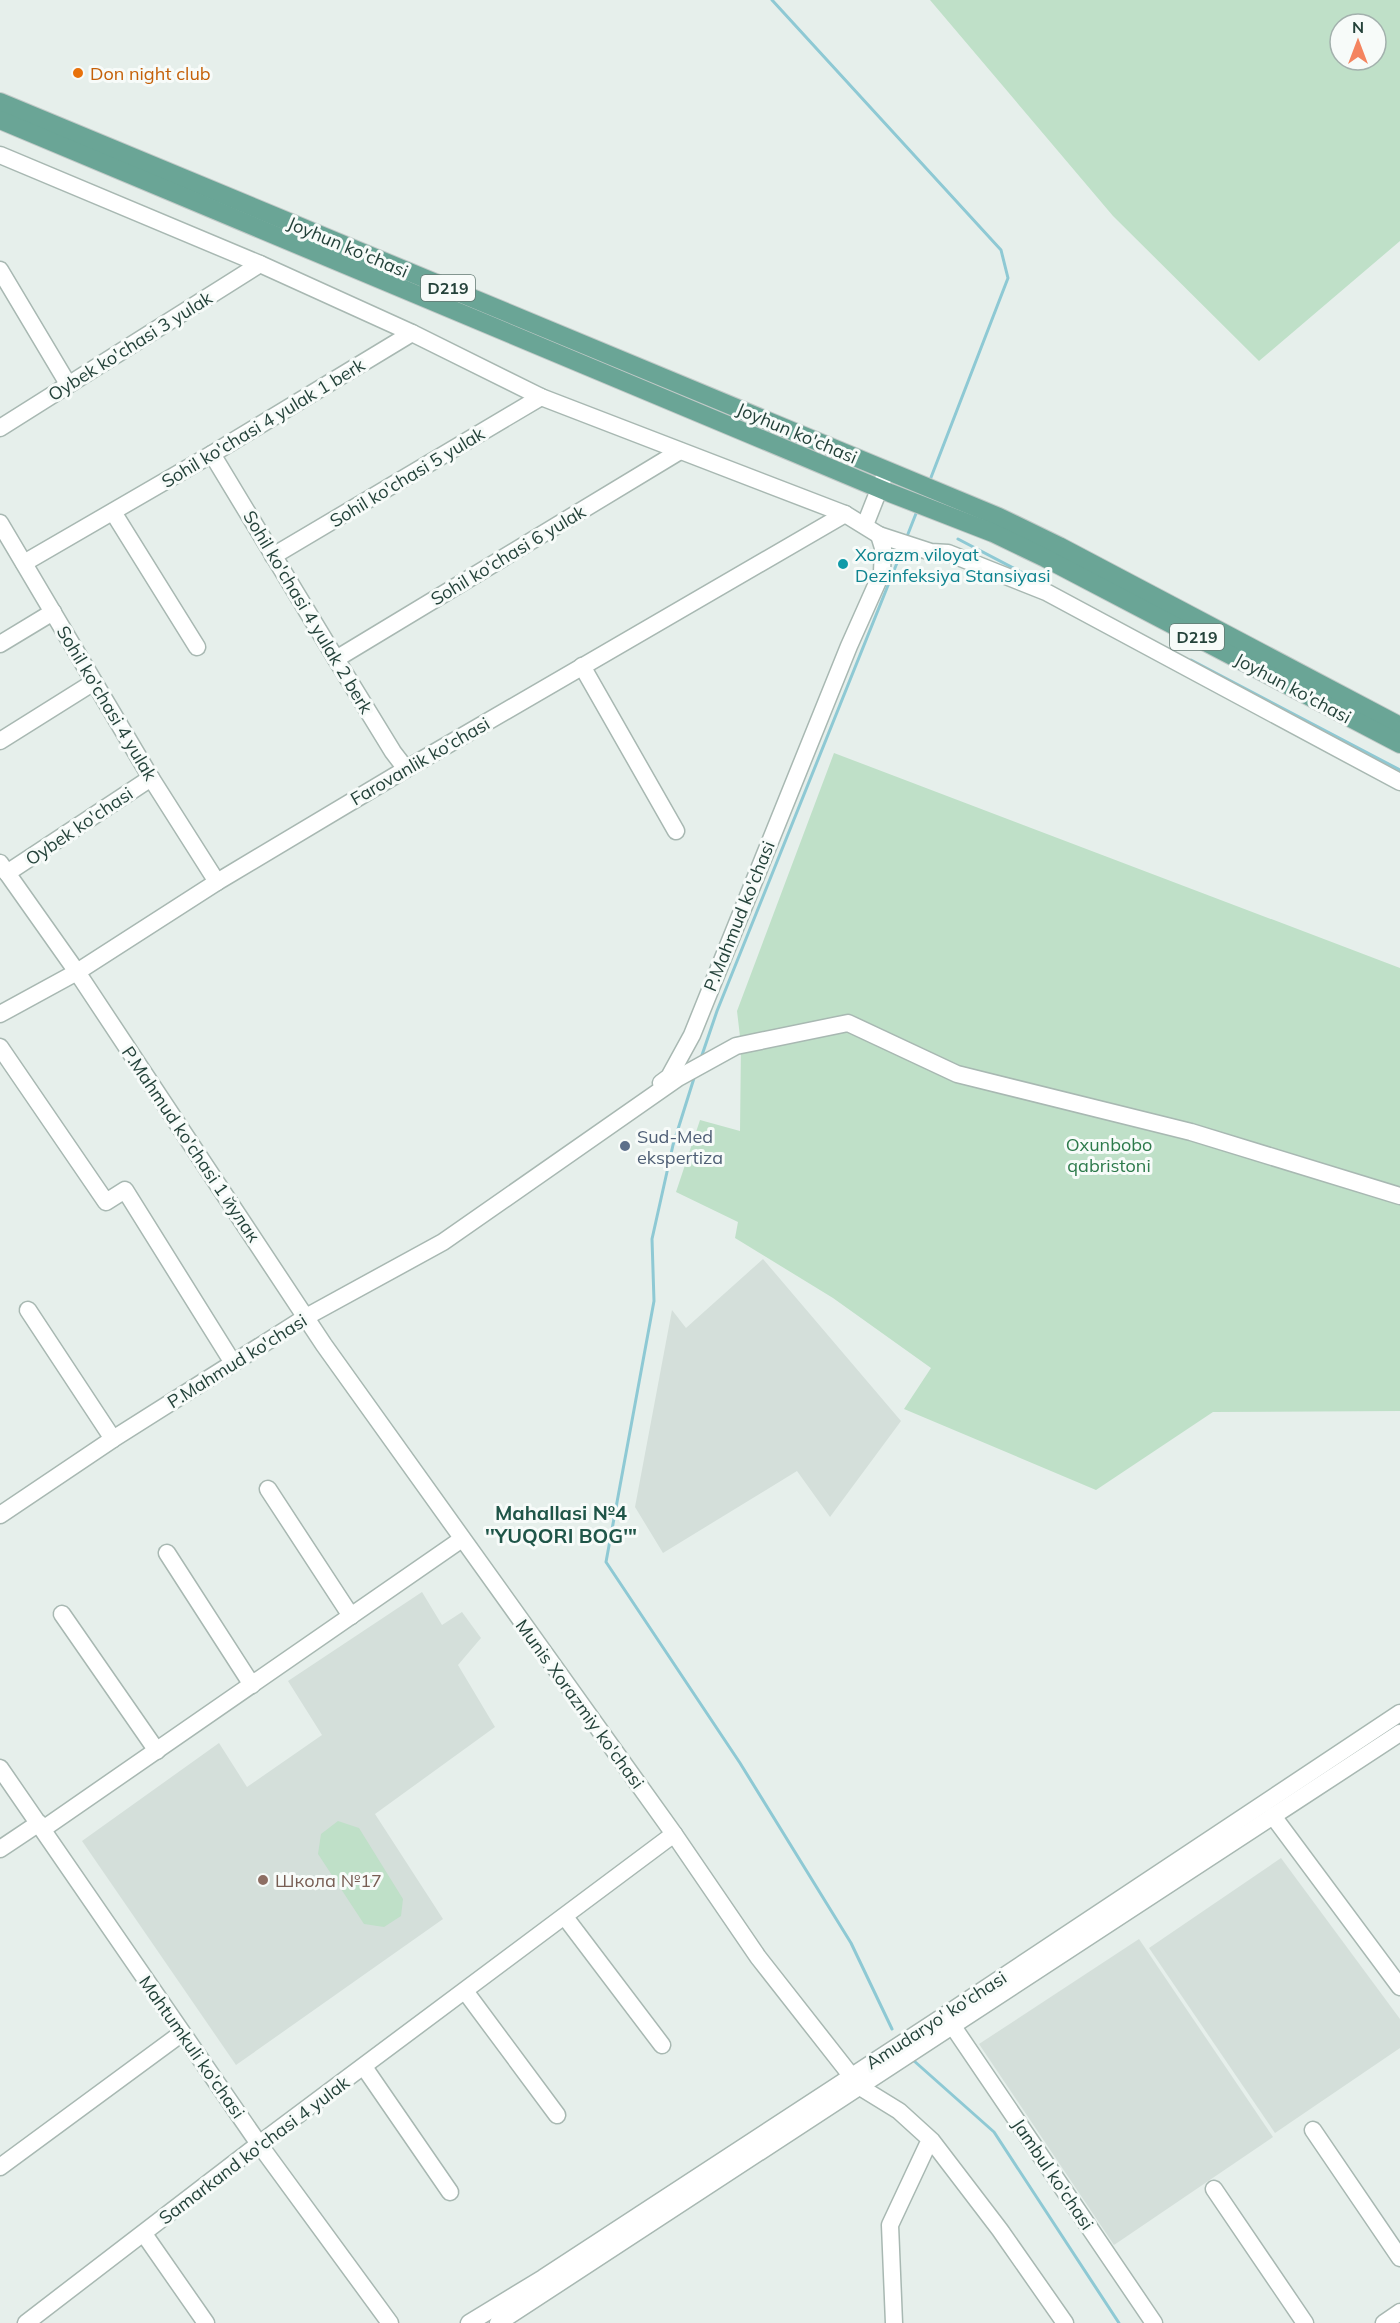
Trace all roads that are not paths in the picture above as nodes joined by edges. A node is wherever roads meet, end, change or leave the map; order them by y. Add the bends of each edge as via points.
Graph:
1 (0, 102) edge
2 (0, 120) edge
3 (0, 155) edge
4 (260, 264) junction
5 (0, 270) edge
6 (412, 333) junction
7 (68, 384) junction
8 (541, 397) junction
9 (0, 428) edge
10 (680, 451) junction
11 (212, 454) junction
12 (891, 472) junction
13 (885, 490) junction
14 (113, 512) junction
15 (845, 514) junction
16 (0, 523) edge
17 (865, 525) junction
18 (996, 525) junction
19 (886, 537) junction
20 (273, 556) junction
21 (24, 563) junction
22 (53, 612) junction
23 (0, 644) edge
24 (197, 647) dead end
25 (336, 659) junction
26 (582, 666) junction
27 (94, 682) junction
28 (1400, 726) edge
29 (0, 741) edge
30 (1400, 744) edge
31 (406, 769) junction
32 (150, 778) junction
33 (1400, 782) edge
34 (676, 831) dead end
35 (4, 868) edge
36 (217, 882) junction
37 (76, 972) junction
38 (0, 1014) edge
39 (0, 1047) edge
40 (1400, 1196) edge
41 (480, 1217) junction
42 (28, 1310) dead end
43 (306, 1317) junction
44 (233, 1363) junction
45 (113, 1439) junction
46 (268, 1489) dead end
47 (2, 1510) edge
48 (462, 1539) junction
49 (167, 1552) dead end
50 (62, 1614) dead end
51 (351, 1617) junction
52 (252, 1685) junction
53 (1400, 1713) edge
54 (1400, 1733) edge
55 (157, 1751) junction
56 (0, 1768) edge
57 (1273, 1816) junction
58 (41, 1826) junction
59 (674, 1834) junction
60 (0, 1849) edge
61 (565, 1917) junction
62 (1400, 1987) edge
63 (465, 1991) junction
64 (952, 2025) junction
65 (182, 2033) junction
66 (662, 2045) dead end
67 (364, 2067) junction
68 (855, 2081) junction
69 (557, 2115) dead end
70 (1313, 2130) dead end
71 (259, 2144) junction
72 (927, 2146) dead end
73 (0, 2167) edge
74 (1214, 2189) dead end
75 (450, 2192) dead end
76 (144, 2234) junction
77 (1400, 2258) edge
78 (1400, 2313) edge
79 (33, 2321) edge
80 (1063, 2322) edge
81 (206, 2323) edge
82 (390, 2323) edge
83 (469, 2323) edge
84 (498, 2323) edge
85 (894, 2323) edge
86 (1154, 2323) edge
87 (1305, 2323) edge
88 (1384, 2323) edge

1 - 12 main road, Joyhun ko'chasi / D219
2 - 13 main road, Joyhun ko'chasi / D219
3 - 4 street
4 - 6 street
4 - 7 street, Oybek ko'chasi 3 yulak
5 - 7 street
6 - 8 street
6 - 11 street, Sohil ko'chasi 4 yulak 1 berk
7 - 9 street, Oybek ko'chasi 3 yulak
8 - 10 street
8 - 20 street, Sohil ko'chasi 5 yulak
10 - 15 street
10 - 25 street, Sohil ko'chasi 6 yulak
11 - 14 street, Sohil ko'chasi 4 yulak 1 berk
11 - 20 street, Sohil ko'chasi 4 yulak 2 berk
12 - 13 street
12 - 18 main road, D219
13 - 17 street
13 - 18 main road, D219
14 - 21 street, Sohil ko'chasi 4 yulak 1 berk
14 - 24 street
15 - 17 street
15 - 26 street, Farovanlik ko'chasi
16 - 21 street, Sohil ko'chasi 4 yulak
17 - 19 street
18 - 28 main road, Joyhun ko'chasi / D219 via 1059,546
18 - 30 main road, Joyhun ko'chasi / D219 via 1045,558
19 - 33 street via 931,552 948,553 1046,592
19 - 41 street, P.Mahmud ko'chasi via 882,572 692,1035 669,1077
20 - 25 street, Sohil ko'chasi 4 yulak 2 berk
21 - 22 street, Sohil ko'chasi 4 yulak
22 - 23 street
22 - 27 street, Sohil ko'chasi 4 yulak
25 - 31 street, Sohil ko'chasi 4 yulak 2 berk
26 - 31 street, Farovanlik ko'chasi
26 - 34 street
27 - 29 street
27 - 32 street, Sohil ko'chasi 4 yulak
31 - 36 street, Farovanlik ko'chasi
32 - 35 street, Oybek ko'chasi
32 - 36 street, Sohil ko'chasi 4 yulak
35 - 37 street, Oybek ko'chasi
36 - 37 street, Farovanlik ko'chasi
37 - 38 street, Farovanlik ko'chasi
37 - 43 street, P.Mahmud ko'chasi 1 йулак
39 - 44 street via 106,1202 125,1190
40 - 41 street, P.Mahmud ko'chasi via 1191,1132 957,1074 848,1023 736,1046 678,1078
41 - 43 street, P.Mahmud ko'chasi via 443,1242
42 - 45 street
43 - 44 street, P.Mahmud ko'chasi
43 - 48 street, Munis Xorazmiy ko'chasi
44 - 45 street, P.Mahmud ko'chasi
45 - 47 street, P.Mahmud ko'chasi
46 - 51 street
48 - 51 street
48 - 59 street, Munis Xorazmiy ko'chasi
49 - 52 street
50 - 55 street
51 - 52 street
52 - 55 street
53 - 68 street, Amudaryo' ko'chasi via 946,2014
54 - 57 street, Amudaryo' ko'chasi
55 - 58 street
56 - 58 street, Mahtumkuli ko'chasi
57 - 62 street
57 - 64 street, Amudaryo' ko'chasi
58 - 60 street
58 - 65 street, Mahtumkuli ko'chasi
59 - 61 street, Samarkand ko'chasi 4 yulak
59 - 68 street, Munis Xorazmiy ko'chasi via 758,1957
61 - 63 street, Samarkand ko'chasi 4 yulak
61 - 66 street
63 - 67 street, Samarkand ko'chasi 4 yulak
63 - 69 street
64 - 68 street, Amudaryo' ko'chasi
64 - 86 street, Jambul ko'chasi
65 - 71 street, Mahtumkuli ko'chasi
65 - 73 street
67 - 71 street, Samarkand ko'chasi 4 yulak
67 - 75 street, Samarkand ko'chasi 4 yulak
68 - 80 street via 899,2111 932,2141
68 - 83 street, Amudaryo' ko'chasi
68 - 84 street, Amudaryo' ko'chasi
70 - 77 street
71 - 76 street, Samarkand ko'chasi 4 yulak
71 - 82 street, Mahtumkuli ko'chasi
72 - 85 street via 890,2225
74 - 87 street
76 - 79 street, Samarkand ko'chasi 4 yulak
76 - 81 street, Samarkand ko'chasi 4 yulak
78 - 88 street

